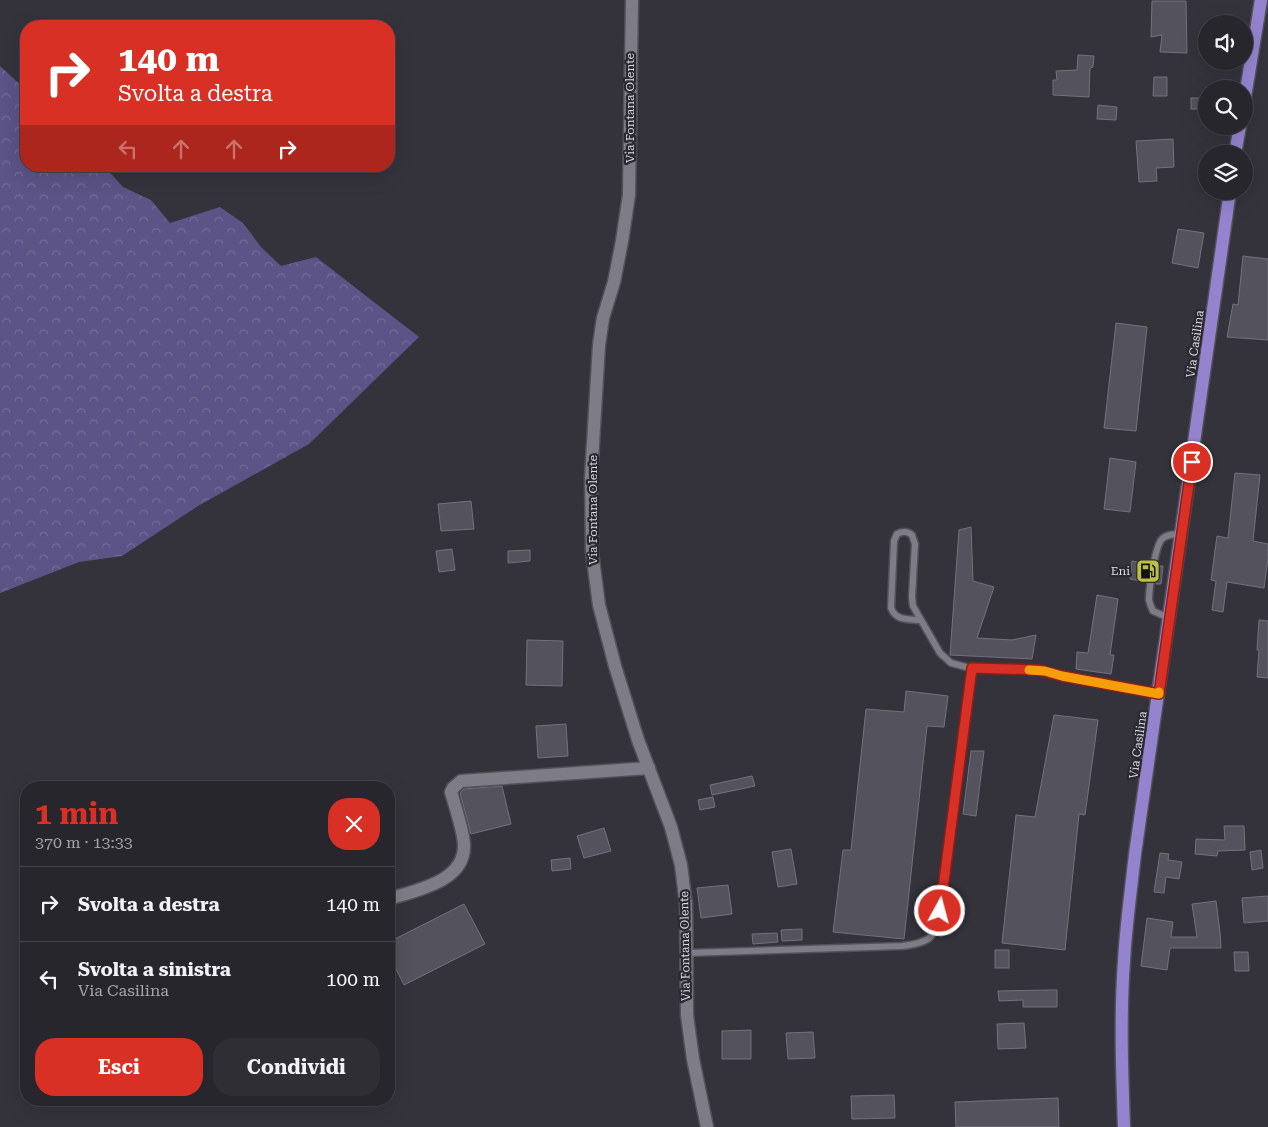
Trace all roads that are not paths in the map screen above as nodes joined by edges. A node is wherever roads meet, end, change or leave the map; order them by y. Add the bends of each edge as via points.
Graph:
1 (632, 0) edge
2 (1261, 0) edge
3 (1248, 80) edge
4 (1229, 200) edge
5 (1182, 534) junction
6 (1170, 618) junction
7 (920, 620) junction
8 (972, 668) junction
9 (1159, 694) junction
10 (649, 768) junction
11 (395, 897) edge
12 (686, 953) junction
13 (707, 1127) edge
14 (1124, 1127) edge

1 - 10 street, Via Fontana Olente via 628,200 600,336 591,524 595,580 603,621
2 - 3 main road
4 - 5 main road, Via Casilina
5 - 6 main road, Via Casilina
5 - 6 lane via 1168,536 1160,542 1150,594 1153,611
6 - 9 main road, Via Casilina
7 - 7 lane via 912,597 914,539 909,533 900,532 894,541 891,608 900,618
7 - 8 lane via 948,661
8 - 9 lane via 1039,670
8 - 12 lane via 940,911 937,927 930,938 902,946
9 - 14 main road, Via Casilina via 1125,946
10 - 11 street via 461,781 451,792 464,844 454,873
10 - 12 street, Via Fontana Olente via 682,865 686,897
12 - 13 street, Via Fontana Olente via 688,1024

